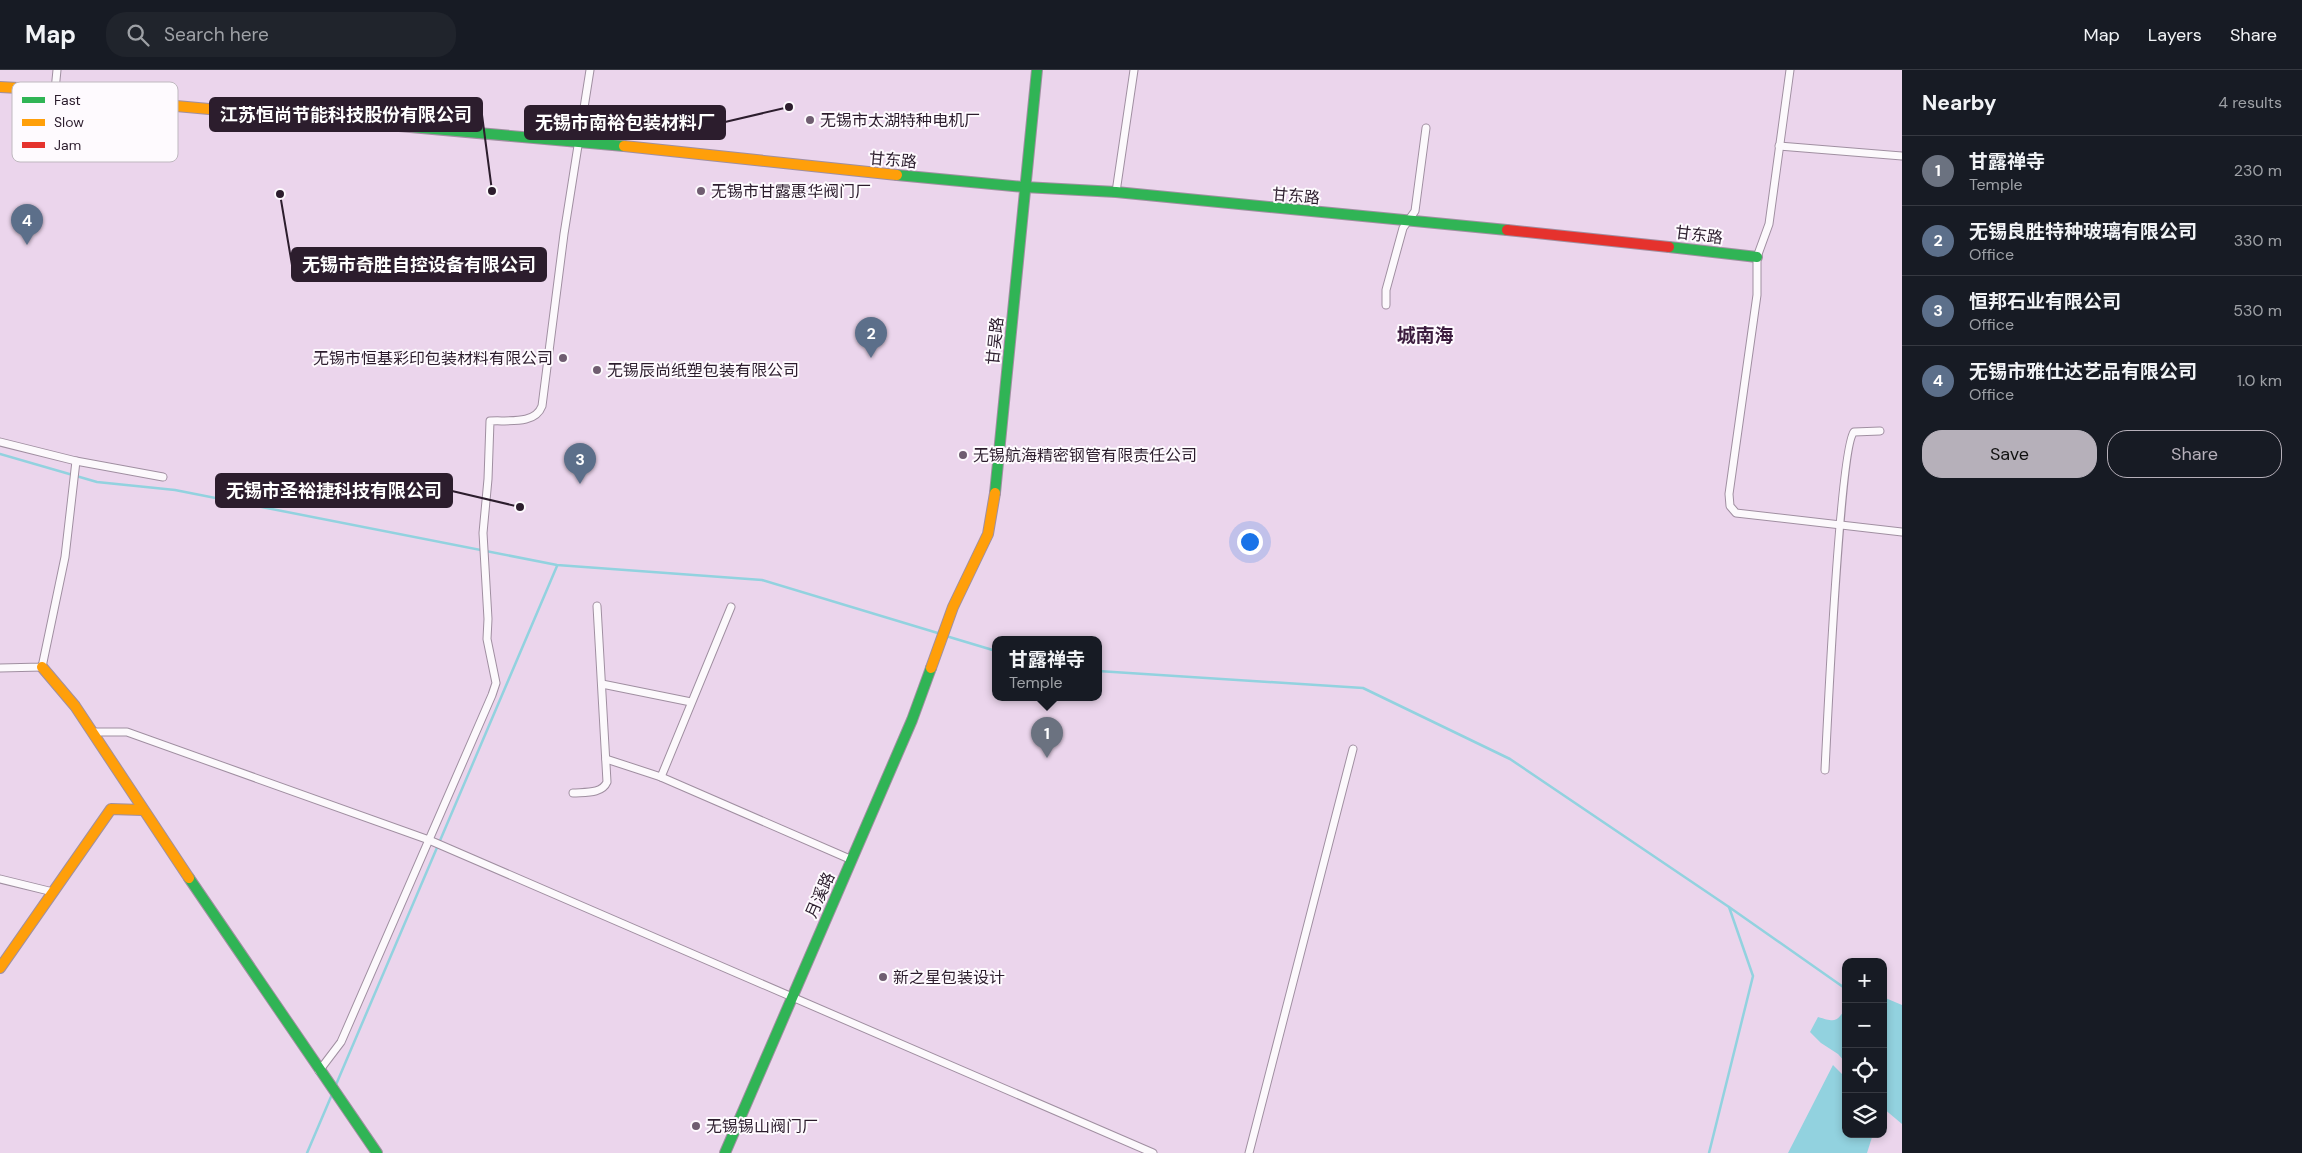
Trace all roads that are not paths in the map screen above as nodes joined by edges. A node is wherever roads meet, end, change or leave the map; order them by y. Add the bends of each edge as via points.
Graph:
1 (590, 70) edge
2 (1037, 70) edge
3 (1134, 70) edge
4 (1790, 70) edge
5 (178, 106) edge
6 (1426, 128) dead end
7 (579, 144) junction
8 (1779, 146) junction
9 (1902, 156) edge
10 (1026, 187) junction
11 (1116, 192) junction
12 (1408, 221) junction
13 (1757, 257) junction
14 (1386, 305) dead end
15 (1880, 432) dead end
16 (0, 442) edge
17 (76, 461) junction
18 (163, 477) dead end
19 (1839, 526) junction
20 (1902, 532) edge
21 (597, 606) dead end
22 (731, 607) dead end
23 (937, 648) joint
24 (42, 667) junction
25 (0, 668) edge
26 (602, 684) junction
27 (691, 702) junction
28 (93, 732) junction
29 (1353, 749) dead end
30 (606, 759) junction
31 (1825, 770) dead end
32 (661, 777) junction
33 (574, 793) dead end
34 (142, 810) junction
35 (431, 841) junction
36 (852, 860) junction
37 (0, 879) edge
38 (53, 892) junction
39 (0, 968) edge
40 (792, 998) junction
41 (319, 1072) junction
42 (376, 1153) edge
43 (725, 1153) edge
44 (1153, 1153) edge
45 (1249, 1153) edge

1 - 7 street
2 - 10 street, 甘吴路
3 - 11 street
4 - 8 street
5 - 7 street, 甘东路
6 - 12 street via 1415,211
7 - 10 street, 甘东路
7 - 35 street via 542,406 539,414 530,419 490,421 482,532 487,639 496,683
8 - 9 street
8 - 13 street via 1769,224
10 - 11 street, 甘东路
10 - 23 street, 甘吴路 via 988,534
11 - 12 street, 甘东路
12 - 13 street, 甘东路 via 1628,241
12 - 14 street via 1403,228 1386,290
13 - 19 street via 1757,294 1729,494 1730,506 1736,513
15 - 19 street via 1859,431 1851,435
16 - 17 street
17 - 18 street
17 - 24 street via 65,556
19 - 20 street
19 - 31 street
21 - 26 street
22 - 27 street
23 - 36 street, 月溪路 via 912,720
24 - 25 street
24 - 28 street
26 - 27 street
26 - 30 street
27 - 32 street
28 - 34 street
28 - 35 street via 128,732
29 - 45 street
30 - 32 street
30 - 33 street via 608,782 605,788
32 - 36 street
34 - 38 street via 112,808
34 - 41 street
35 - 40 street
35 - 41 street via 341,1042
36 - 40 street, 月溪路
37 - 38 street
38 - 39 street
40 - 43 street, 月溪路
40 - 44 street
41 - 42 street

